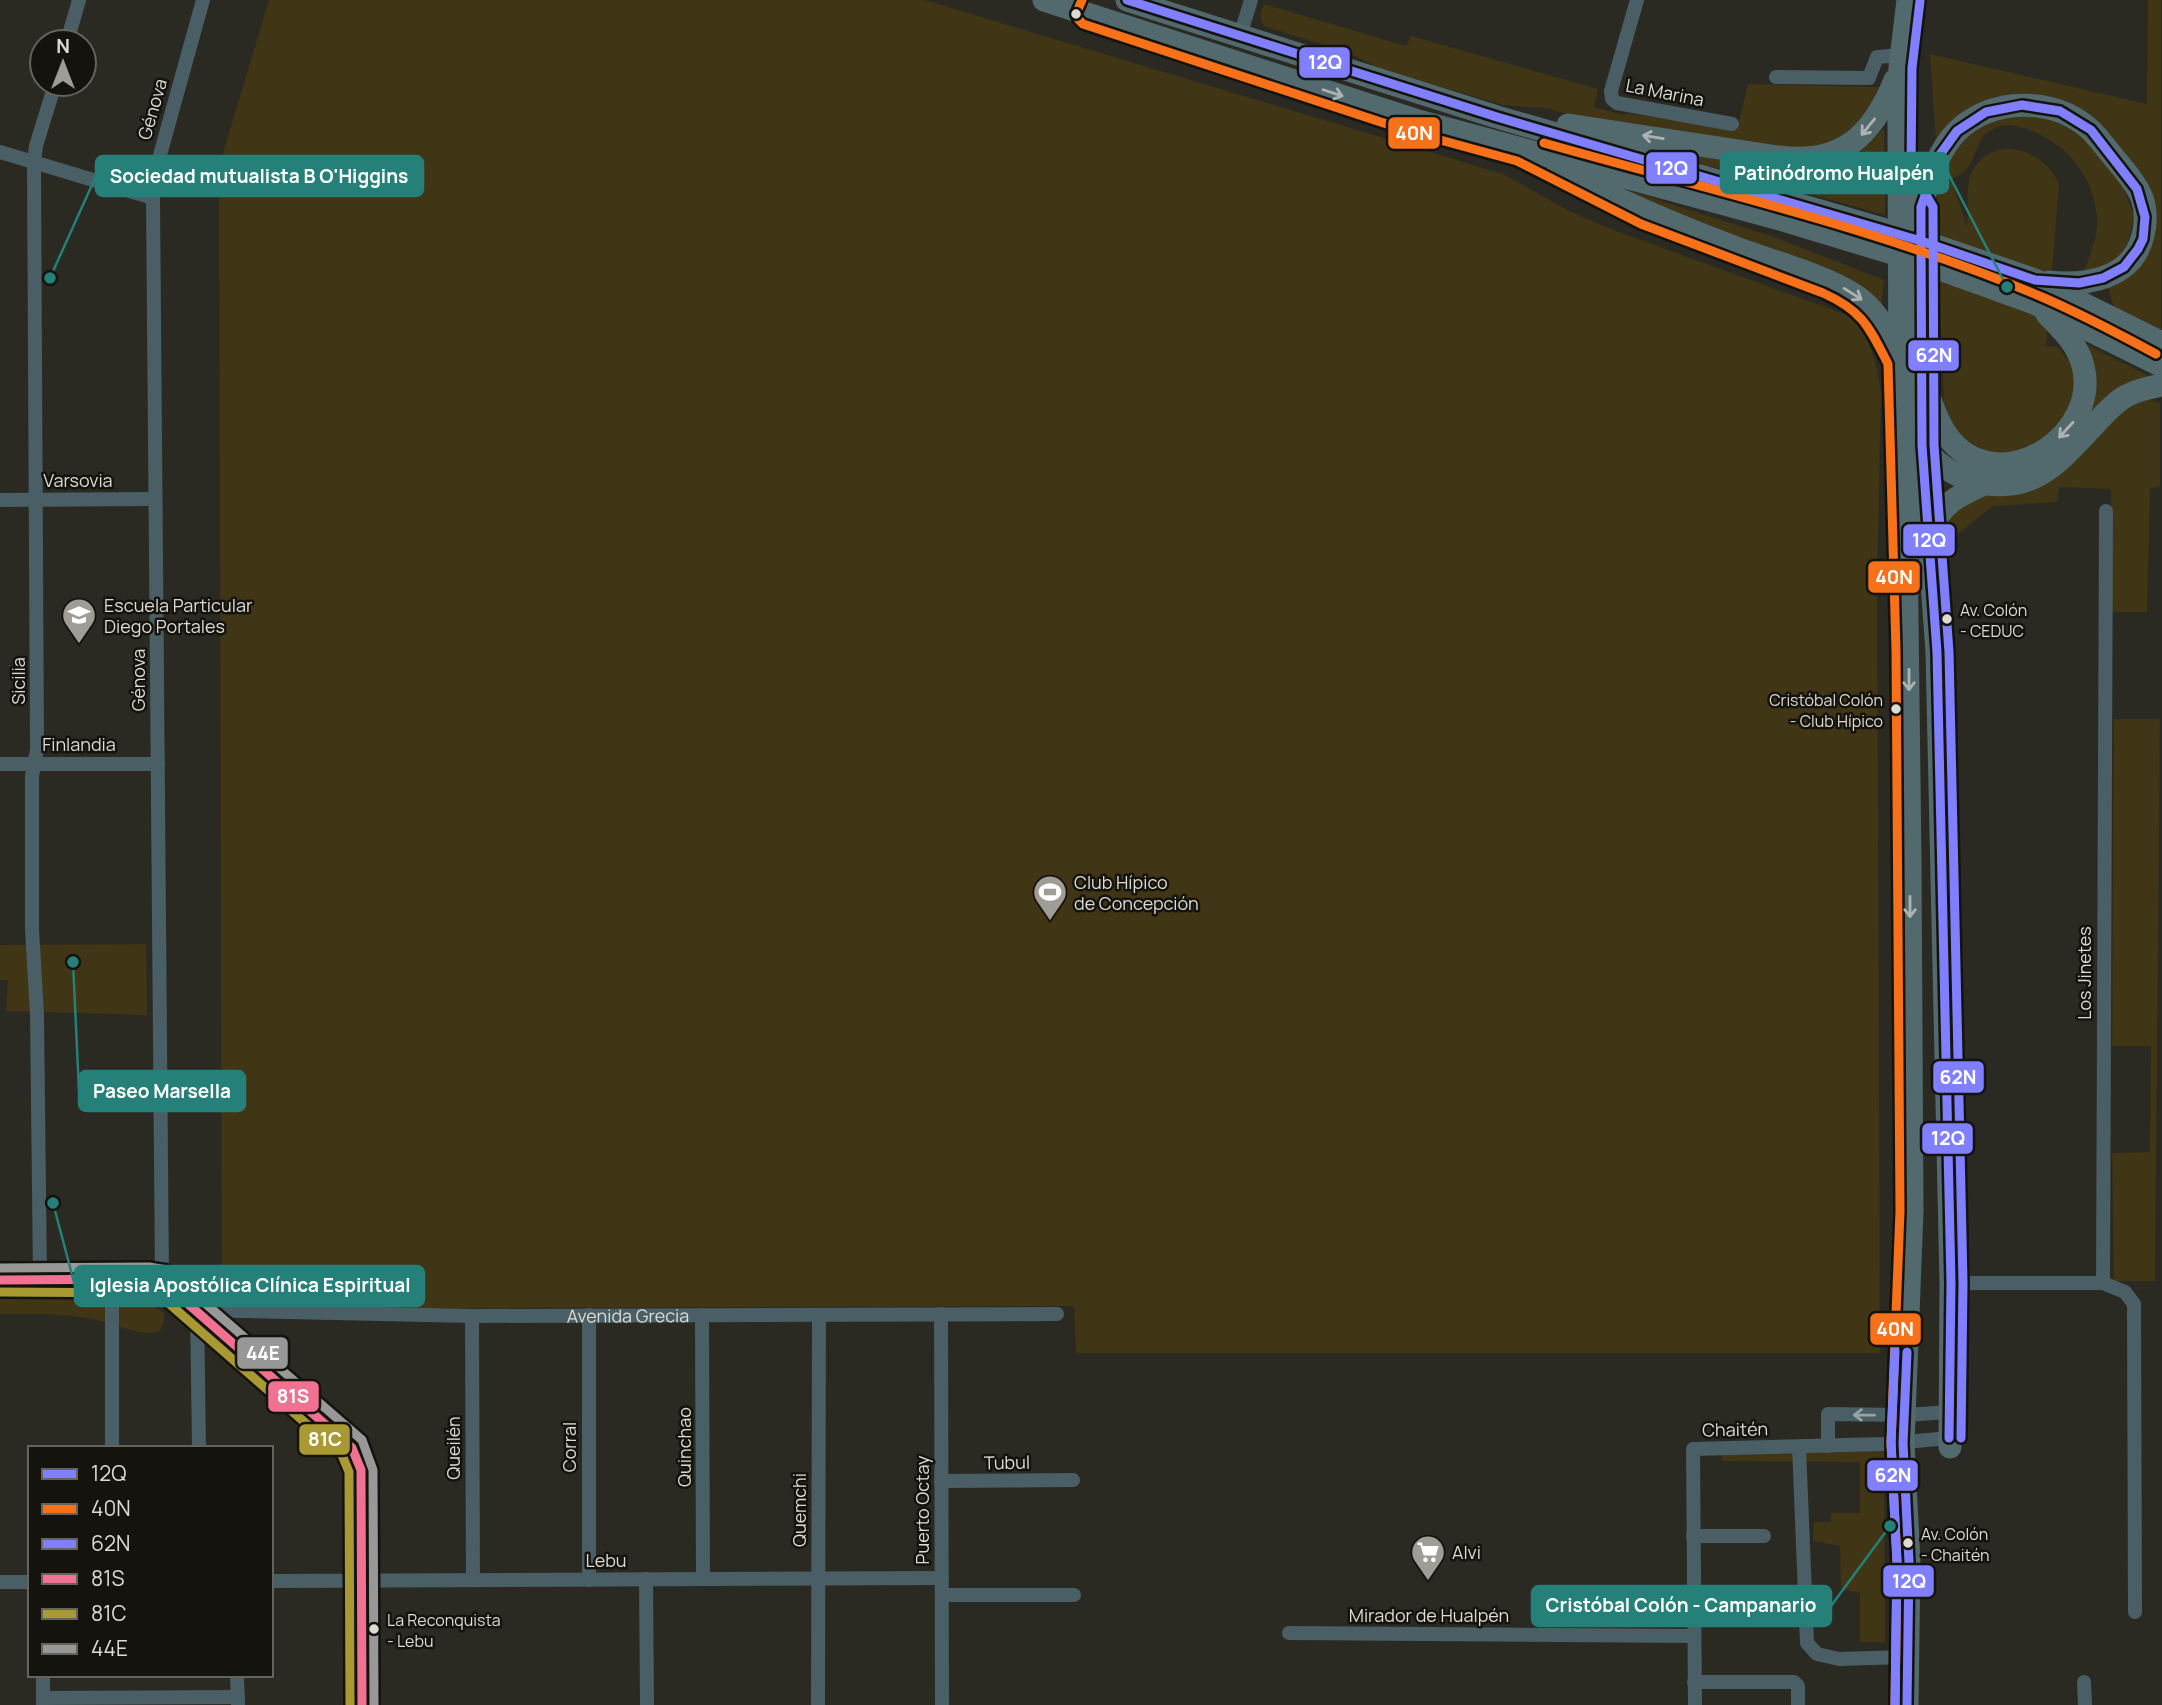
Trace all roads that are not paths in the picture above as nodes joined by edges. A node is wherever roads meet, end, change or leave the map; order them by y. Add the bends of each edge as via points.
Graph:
1 (79, 0) edge
2 (203, 0) edge
3 (1044, 0) edge
4 (1127, 0) edge
5 (1251, 0) edge
6 (1637, 0) edge
7 (1908, 0) edge
8 (71, 28) edge
9 (1240, 36) junction
10 (1900, 61) junction
11 (1776, 77) dead end
12 (50, 98) edge
13 (1497, 117) junction
14 (1732, 124) dead end
15 (1521, 150) junction
16 (0, 152) edge
17 (34, 162) junction
18 (1899, 173) junction
19 (153, 198) junction
20 (1921, 207) junction
21 (1783, 210) junction
22 (2034, 292) junction
23 (2162, 343) edge
24 (1900, 361) junction
25 (2162, 366) edge
26 (1922, 372) junction
27 (2162, 385) edge
28 (1901, 401) junction
29 (1922, 445) junction
30 (1984, 484) junction
31 (155, 499) junction
32 (0, 500) edge
33 (36, 500) junction
34 (2106, 511) dead end
35 (1929, 533) junction
36 (0, 764) edge
37 (35, 764) junction
38 (158, 764) junction
39 (40, 1279) junction
40 (112, 1279) junction
41 (0, 1280) edge
42 (162, 1282) junction
43 (1951, 1283) junction
44 (2103, 1283) junction
45 (197, 1310) junction
46 (941, 1314) junction
47 (1057, 1314) dead end
48 (472, 1315) junction
49 (589, 1315) junction
50 (702, 1315) junction
51 (818, 1315) junction
52 (1950, 1412) junction
53 (1906, 1415) junction
54 (1949, 1442) joint
55 (1903, 1443) junction
56 (112, 1446) edge
57 (199, 1446) edge
58 (1828, 1446) junction
59 (1799, 1447) junction
60 (1073, 1480) dead end
61 (941, 1482) junction
62 (1693, 1536) junction
63 (1764, 1536) dead end
64 (942, 1578) junction
65 (646, 1579) junction
66 (703, 1579) junction
67 (818, 1579) junction
68 (361, 1580) junction
69 (473, 1580) junction
70 (589, 1580) junction
71 (273, 1581) edge
72 (0, 1582) edge
73 (28, 1582) edge
74 (942, 1595) junction
75 (1074, 1595) dead end
76 (1759, 1608) dead end
77 (1694, 1609) junction
78 (2135, 1612) dead end
79 (1289, 1633) dead end
80 (1694, 1636) junction
81 (1906, 1657) junction
82 (43, 1677) edge
83 (237, 1677) edge
84 (1695, 1682) junction
85 (2084, 1682) dead end
86 (43, 1701) edge
87 (148, 1701) edge
88 (238, 1701) edge
89 (362, 1705) edge
90 (631, 1705) edge
91 (647, 1705) edge
92 (818, 1705) edge
93 (942, 1705) edge
94 (1695, 1705) edge
95 (1798, 1705) edge
96 (1907, 1705) edge
97 (2085, 1705) edge

1 - 8 street
2 - 19 street, Génova via 160,155
3 -> 15 main road
4 - 9 main road
5 - 9 street
6 - 14 street, La Marina via 1612,99
7 - 10 main road
9 - 13 main road
10 - 11 street via 1877,57 1869,78
10 -> 13 main road via 1886,100 1862,135 1834,153 1808,159
10 - 18 main road
12 - 17 street, Sicilia
13 - 21 main road
15 - 21 main road
15 -> 24 main road via 1645,213 1852,293 1877,316
16 - 17 street
17 - 19 street
17 - 33 street, Sicilia
18 - 20 main road
18 - 24 main road
19 - 31 street, Génova
20 - 22 main road via 1939,156 1957,131 1975,117 2009,106 2035,106 2060,111 2082,123 2132,180 2145,217 2143,239 2132,259 2115,274
20 - 26 main road
21 - 22 main road via 1910,237
22 - 23 main road
22 - 25 main road
22 -> 26 main road via 2069,338 2084,367 2083,401 2074,420 2044,452 2009,464 1983,461 1956,446 1934,411
24 - 28 main road
26 - 29 main road
27 - 30 main road via 2128,394 2112,406 2045,473 2015,484
28 - 29 main road
28 -> 53 main road via 1912,1211
29 - 30 main road via 1948,470
29 - 35 main road
30 - 35 main road via 1942,508
31 - 33 street, Varsovia
31 - 38 street, Génova
32 - 33 street, Varsovia
33 - 37 street, Sicilia
34 - 44 street, Los Jinetes
35 - 43 main road via 1937,652
36 - 37 street, Finlandia
37 - 38 street, Finlandia
37 - 39 street, Sicilia via 32,937
38 - 42 street, Génova
39 - 40 main road
39 - 41 main road
40 - 42 main road
40 - 56 street
42 - 45 main road
43 - 44 street
43 - 52 main road
44 - 78 street via 2125,1293 2135,1314
45 - 48 street, Avenida Grecia
45 - 57 street
45 - 68 main road via 352,1448 360,1470
46 - 47 street, Avenida Grecia
46 - 51 street, Avenida Grecia
46 - 61 street, Puerto Octay
48 - 49 street, Avenida Grecia
48 - 69 street, Queilén
49 - 50 street, Avenida Grecia
49 - 70 street, Corral
50 - 51 street, Avenida Grecia
50 - 66 street, Quinchao
51 - 67 street, Quemchi
52 - 53 street
52 - 54 main road
53 - 55 main road
53 -> 58 street via 1828,1415
54 - 55 street, Chaitén
55 - 58 street, Chaitén
55 - 81 main road via 1909,1562
58 - 59 street, Chaitén
59 - 62 street, Chaitén via 1693,1449
59 - 81 street via 1807,1643 1817,1654 1839,1659
60 - 61 street, Tubul
61 - 64 street, Puerto Octay
62 - 63 street
62 - 77 street, Chaitén
64 - 67 street, Lebu
64 - 74 street, Puerto Octay
65 - 66 street, Lebu
65 - 70 street, Lebu
65 - 91 street
66 - 67 street, Lebu
67 - 92 street, Quemchi
68 - 69 street, Lebu
68 - 71 street, Lebu
68 - 89 main road
69 - 70 street, Lebu
72 - 73 street
74 - 75 street
74 - 93 street, Puerto Octay
76 - 77 street
77 - 80 street, Chaitén
79 - 80 street, Mirador de Hualpén
80 - 84 street, Chaitén
81 - 96 main road
82 - 86 street
83 - 88 street
84 - 94 street, Chaitén
84 - 95 street via 1794,1682
85 - 97 street
86 - 87 street
87 - 88 street
90 - 91 street

